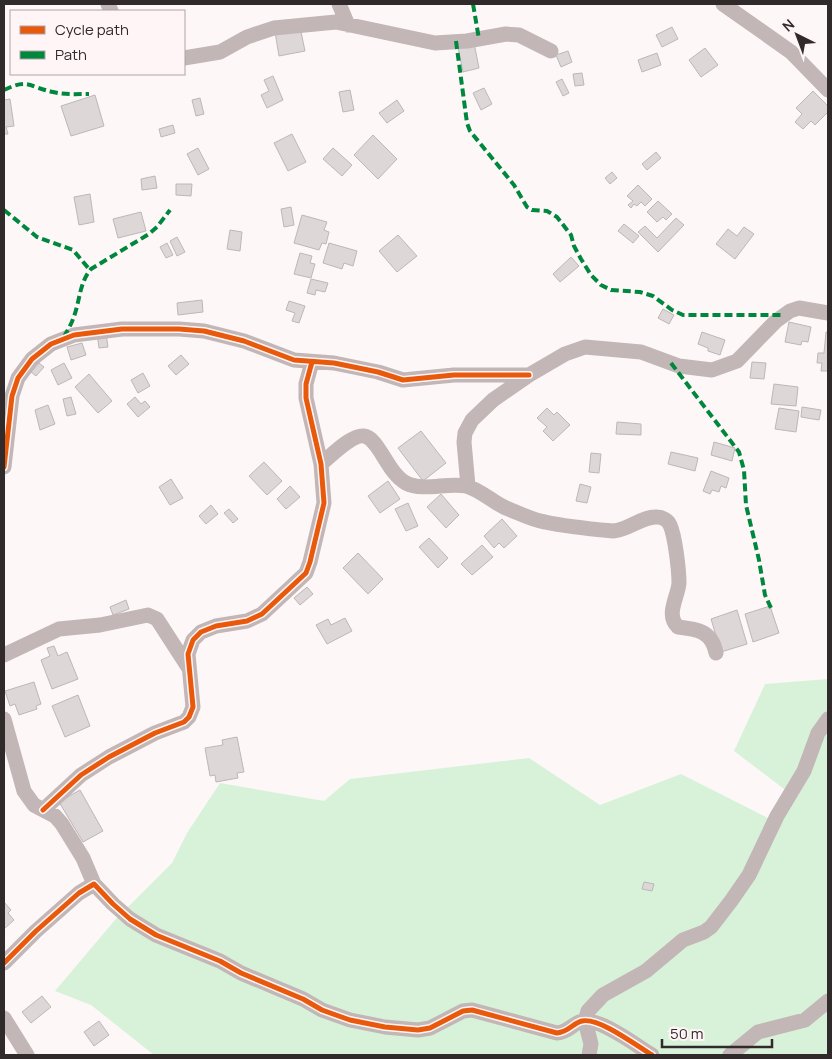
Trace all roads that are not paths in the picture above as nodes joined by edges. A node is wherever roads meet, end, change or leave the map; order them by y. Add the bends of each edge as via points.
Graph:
1 (339, 4) edge
2 (723, 4) edge
3 (348, 25) junction
4 (551, 52) dead end
5 (185, 58) edge
6 (828, 90) edge
7 (828, 313) edge
8 (312, 362) junction
9 (529, 375) junction
10 (8, 399) edge
11 (321, 464) junction
12 (4, 467) edge
13 (468, 486) junction
14 (716, 653) dead end
15 (4, 655) edge
16 (189, 669) junction
17 (4, 719) edge
18 (828, 720) edge
19 (43, 810) junction
20 (94, 884) junction
21 (4, 963) edge
22 (828, 1001) edge
23 (4, 1018) edge
24 (585, 1021) junction
25 (27, 1055) edge
26 (589, 1055) edge
27 (652, 1055) edge
28 (730, 1055) edge

1 - 3 street
2 - 6 street via 791,52
3 - 4 street via 435,43 519,35
3 - 5 street via 336,22 274,28 247,36 220,52
7 - 9 street via 799,308 790,311 737,361 712,370 679,366 647,353 585,347 565,354
8 - 9 street via 334,363 404,380 454,375
8 - 10 street via 290,359 244,341 204,331 99,330 51,344 32,359
8 - 11 street via 306,398
9 - 13 street via 487,404 468,427 463,451
10 - 12 street
11 - 13 street via 355,437 365,436 373,440 393,473 413,486
11 - 16 street via 324,503 306,573 262,614 247,621 216,626 198,635 189,647
13 - 14 street via 504,507 544,522 613,531 624,530 653,517 667,521 675,550 678,583 672,619 678,626 696,629 713,640
15 - 16 street via 59,630 148,615 157,619
16 - 19 street via 193,707 190,717 109,757 81,775
17 - 19 street via 24,791 32,803
18 - 24 street via 818,733 804,771 777,816 749,875 732,901 711,927 683,940 646,971 603,996 588,1011
19 - 20 street via 62,824 83,858
20 - 21 street via 79,892
20 - 24 street via 130,919 156,935 350,1020 418,1030 472,1010 557,1033
22 - 28 street via 805,1020 758,1032
23 - 25 street
24 - 26 street via 591,1044
24 - 27 street via 602,1025

